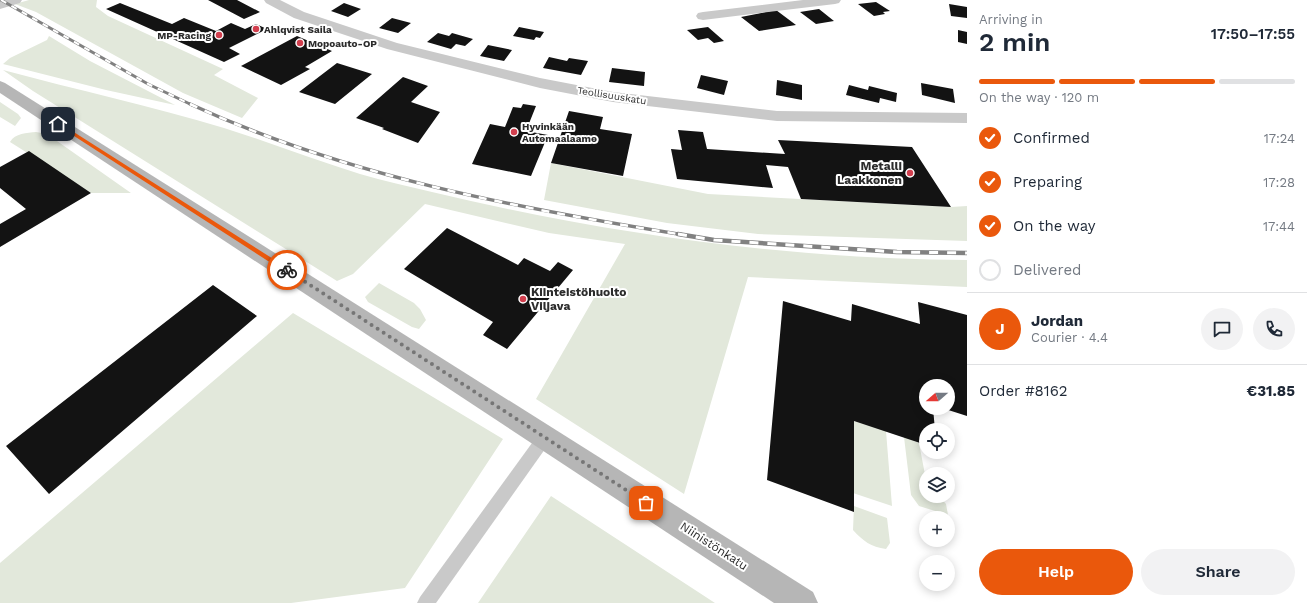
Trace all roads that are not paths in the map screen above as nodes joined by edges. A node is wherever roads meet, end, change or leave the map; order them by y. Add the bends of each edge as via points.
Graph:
1 (16, 0) edge
2 (270, 0) edge
3 (835, 0) edge
4 (0, 5) edge
5 (703, 16) dead end
6 (0, 86) edge
7 (967, 118) edge
8 (545, 437) junction
9 (426, 603) edge
10 (802, 603) edge

1 - 4 street
2 - 7 street, Teollisuuskatu via 299,15 392,46 540,83 613,97 777,116
3 - 5 street
6 - 8 street, Niinistönkatu
8 - 9 lane
8 - 10 street, Niinistönkatu

